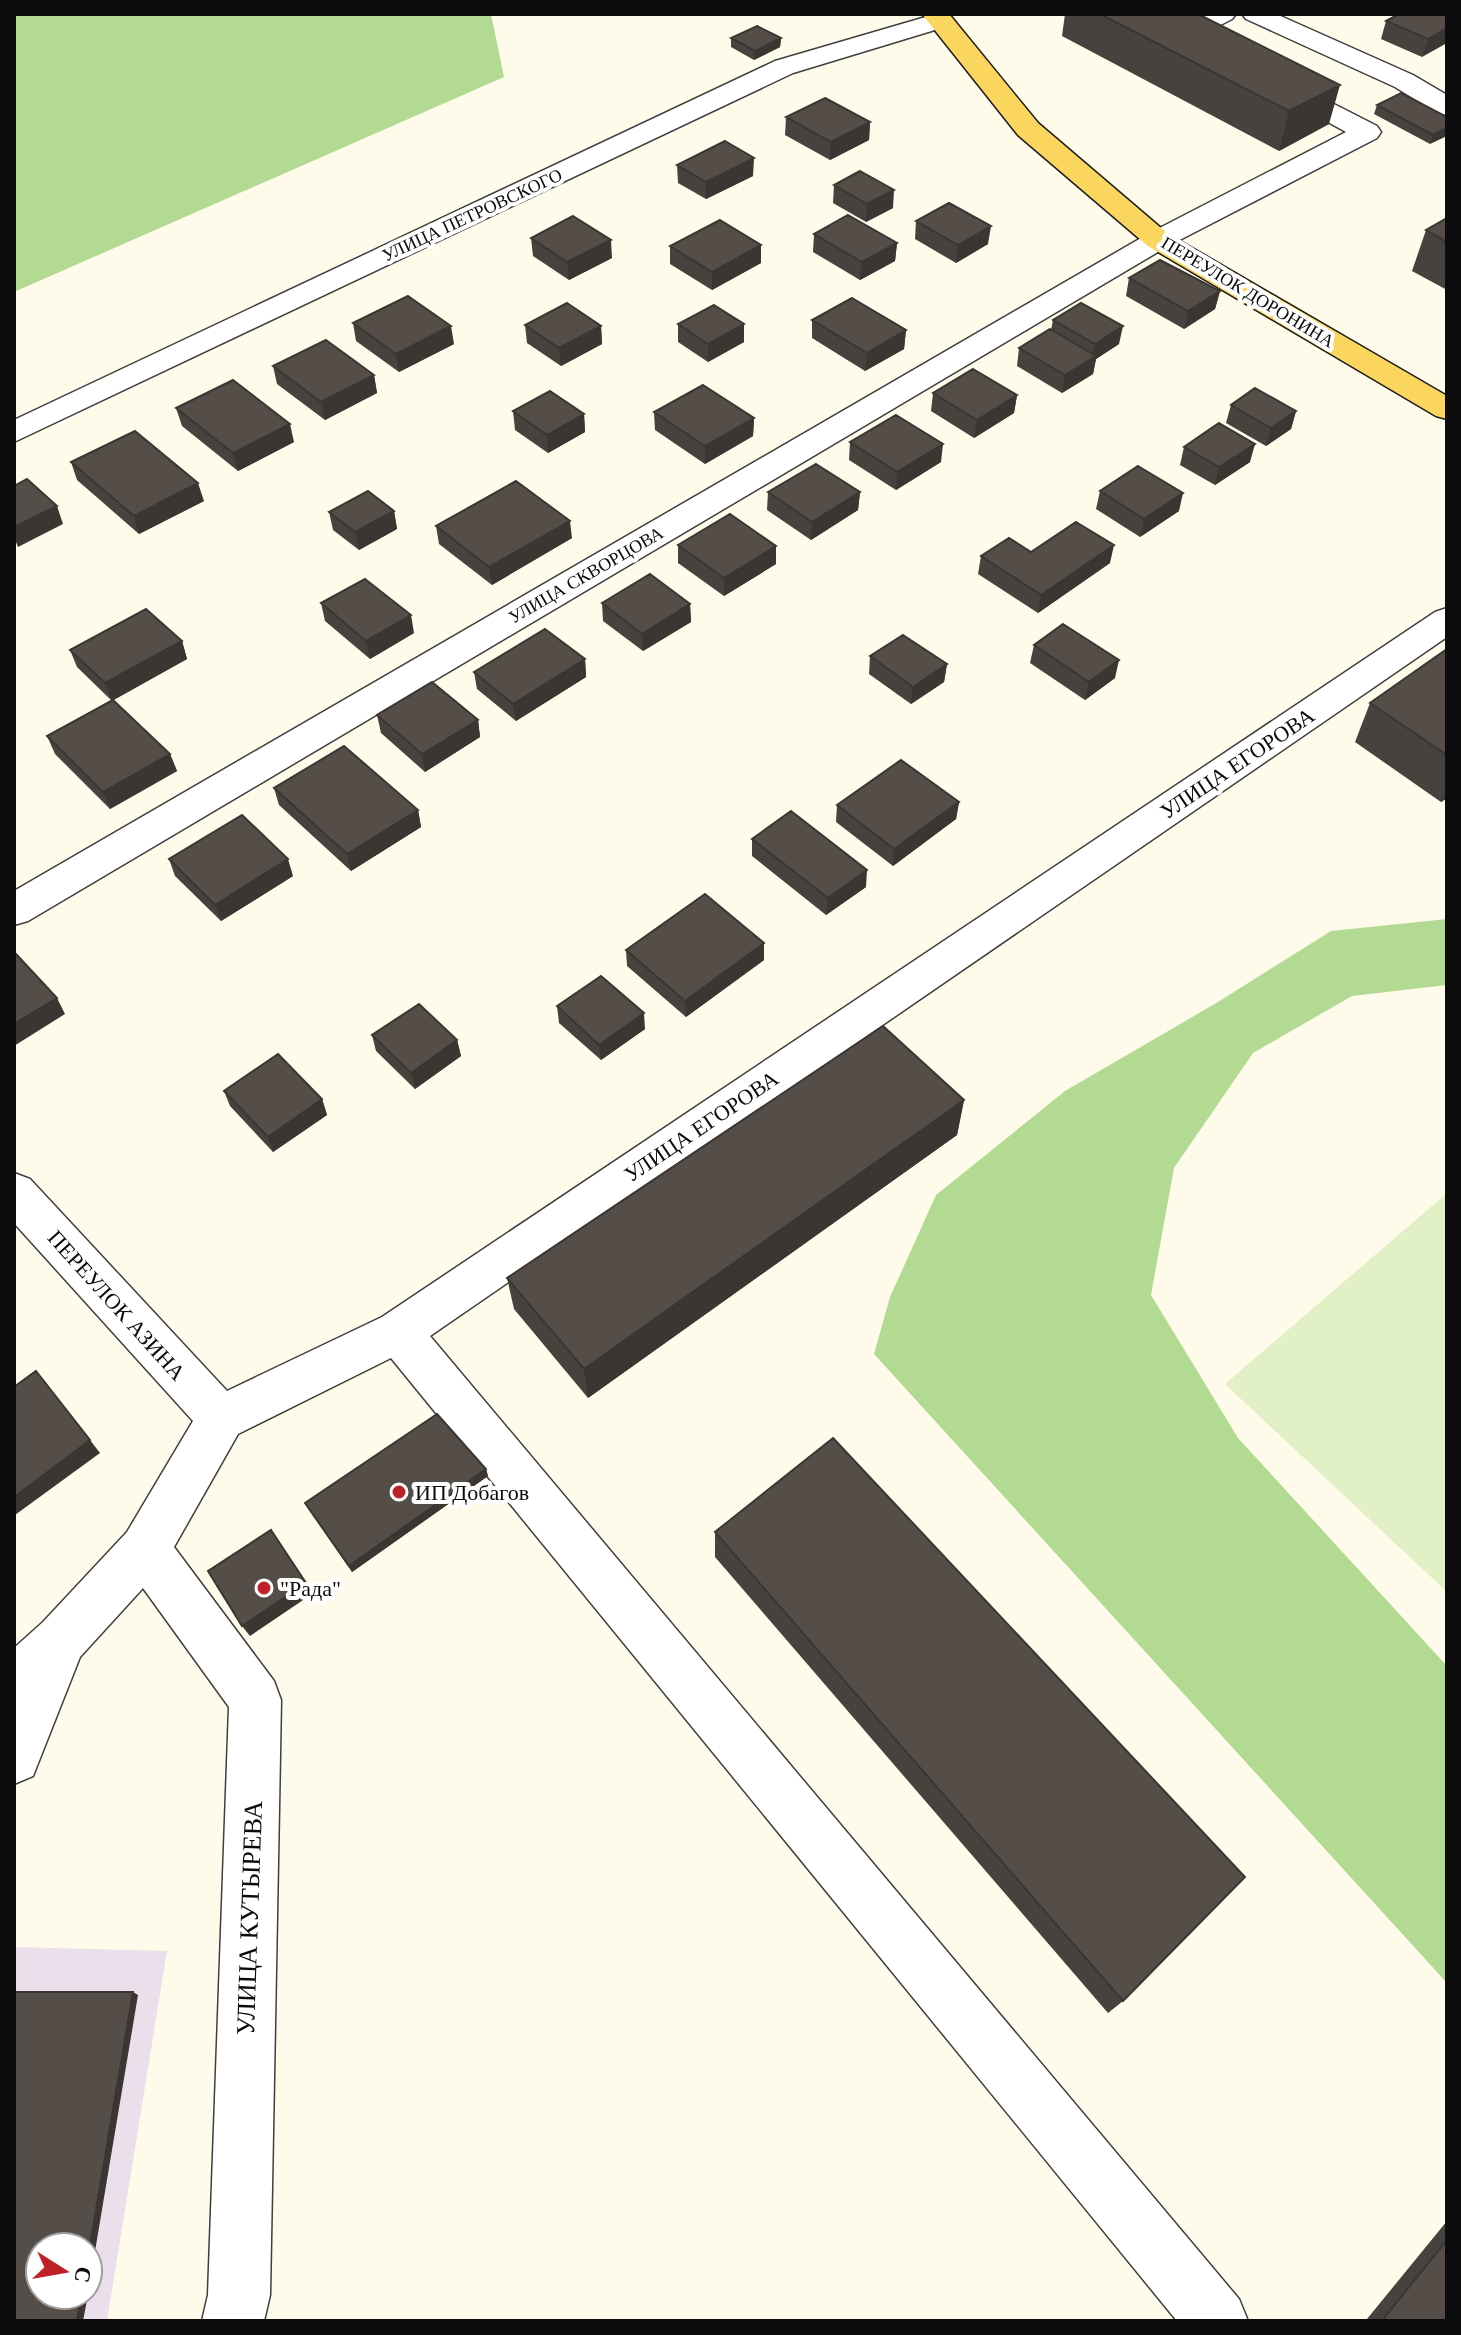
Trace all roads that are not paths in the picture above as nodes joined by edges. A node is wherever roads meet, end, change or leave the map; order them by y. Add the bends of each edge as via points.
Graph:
1 (1223, 14) edge
2 (1255, 14) edge
3 (937, 18) edge
4 (1227, 56) edge
5 (1255, 71) edge
6 (1447, 107) edge
7 (1158, 240) junction
8 (1447, 409) edge
9 (14, 432) edge
10 (1447, 620) edge
11 (14, 910) edge
12 (14, 1192) edge
13 (398, 1332) junction
14 (221, 1418) junction
15 (145, 1549) junction
16 (61, 1640) junction
17 (14, 1683) edge
18 (14, 1757) edge
19 (233, 2321) edge
20 (1217, 2321) edge

1 - 4 street via 1185,33
2 - 6 street via 1404,81
3 - 7 main road, ПЕРЕУЛОК ДОРОНИНА via 1028,129
3 - 9 street, УЛИЦА ПЕТРОВСКОГО via 784,67
5 - 7 street, УЛИЦА СКВОРЦОВА via 1367,132
7 - 8 main road, ПЕРЕУЛОК ДОРОНИНА
7 - 11 street, УЛИЦА СКВОРЦОВА
10 - 13 street, УЛИЦА ЕГОРОВА
12 - 14 street, ПЕРЕУЛОК АЗИНА
13 - 14 street, УЛИЦА ЕГОРОВА
13 - 20 street
14 - 15 street
15 - 16 street
15 - 19 street, УЛИЦА КУТЫРЕВА via 255,1700 239,2295
16 - 17 street
16 - 18 street

